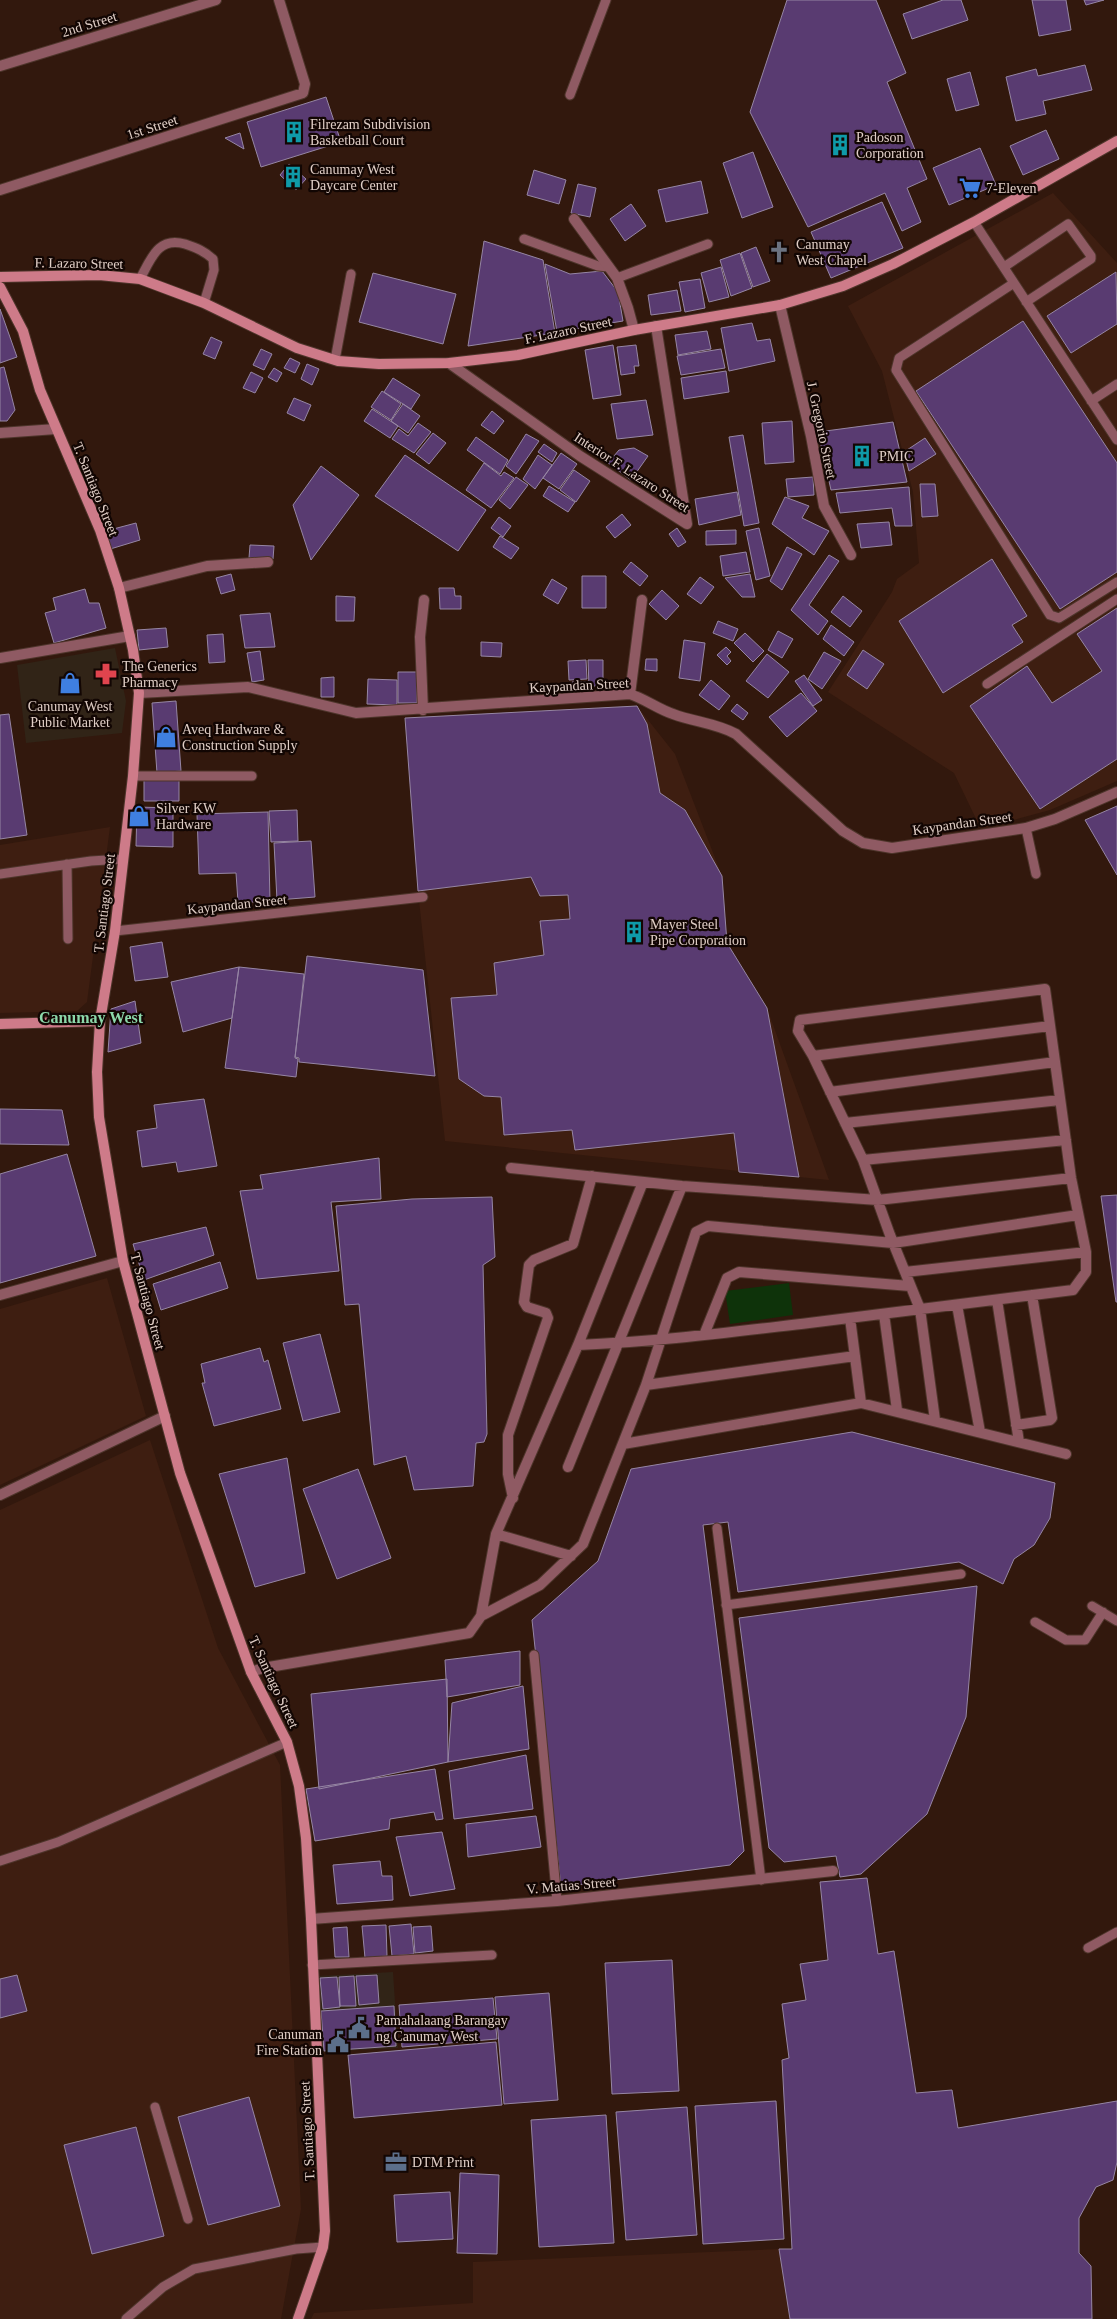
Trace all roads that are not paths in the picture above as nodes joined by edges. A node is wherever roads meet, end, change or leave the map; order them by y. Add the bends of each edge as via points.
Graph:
1 (216, 0) edge
2 (279, 0) edge
3 (606, 0) edge
4 (0, 66) edge
5 (570, 95) dead end
6 (1116, 144) edge
7 (0, 190) edge
8 (574, 219) dead end
9 (974, 222) junction
10 (524, 239) dead end
11 (708, 244) dead end
12 (609, 267) junction
13 (1004, 267) junction
14 (351, 274) dead end
15 (0, 277) edge
16 (617, 278) junction
17 (140, 279) junction
18 (1014, 283) junction
19 (0, 288) edge
20 (1026, 302) junction
21 (204, 304) junction
22 (780, 305) junction
23 (656, 326) junction
24 (634, 330) junction
25 (335, 360) junction
26 (449, 363) junction
27 (1117, 384) edge
28 (1091, 401) junction
29 (56, 429) junction
30 (0, 433) edge
31 (1117, 440) edge
32 (850, 555) dead end
33 (268, 562) dead end
34 (1117, 582) edge
35 (119, 588) junction
36 (1117, 599) edge
37 (424, 600) dead end
38 (642, 600) dead end
39 (130, 636) junction
40 (0, 658) edge
41 (988, 684) dead end
42 (139, 693) junction
43 (630, 694) junction
44 (423, 710) junction
45 (133, 776) junction
46 (252, 776) dead end
47 (1117, 792) edge
48 (1026, 828) junction
49 (123, 859) junction
50 (66, 864) junction
51 (0, 874) edge
52 (1036, 874) dead end
53 (423, 897) dead end
54 (115, 931) junction
55 (68, 939) dead end
56 (100, 1021) junction
57 (0, 1024) edge
58 (1050, 1026) junction
59 (813, 1056) junction
60 (1055, 1062) junction
61 (830, 1092) junction
62 (1060, 1100) junction
63 (845, 1123) junction
64 (1066, 1140) junction
65 (863, 1160) junction
66 (511, 1168) dead end
67 (592, 1176) junction
68 (1071, 1178) junction
69 (643, 1182) junction
70 (682, 1186) junction
71 (878, 1200) junction
72 (1078, 1215) junction
73 (893, 1243) junction
74 (1086, 1252) junction
75 (123, 1261) junction
76 (905, 1272) junction
77 (910, 1286) junction
78 (0, 1295) edge
79 (1032, 1295) junction
80 (997, 1300) junction
81 (956, 1305) junction
82 (920, 1309) junction
83 (884, 1314) junction
84 (850, 1318) junction
85 (704, 1336) junction
86 (659, 1340) junction
87 (618, 1344) junction
88 (578, 1345) junction
89 (855, 1356) junction
90 (646, 1385) junction
91 (861, 1403) junction
92 (898, 1410) junction
93 (165, 1416) junction
94 (935, 1420) junction
95 (1016, 1425) junction
96 (980, 1432) junction
97 (1019, 1442) junction
98 (623, 1444) junction
99 (1066, 1454) dead end
100 (568, 1466) dead end
101 (0, 1495) edge
102 (513, 1498) junction
103 (716, 1528) dead end
104 (496, 1534) junction
105 (571, 1556) junction
106 (961, 1574) dead end
107 (726, 1604) junction
108 (1092, 1606) dead end
109 (1103, 1612) junction
110 (481, 1616) junction
111 (1117, 1620) edge
112 (1035, 1622) dead end
113 (534, 1655) dead end
114 (251, 1672) junction
115 (287, 1742) junction
116 (0, 1861) edge
117 (833, 1871) dead end
118 (761, 1880) junction
119 (557, 1901) junction
120 (311, 1919) junction
121 (1117, 1932) edge
122 (1088, 1948) dead end
123 (492, 1954) dead end
124 (312, 1965) junction
125 (156, 2107) dead end
126 (188, 2219) dead end
127 (323, 2247) junction
128 (126, 2319) edge
129 (298, 2319) edge

1 - 4 street, 2nd Street
2 - 7 street, 1st Street via 305,84 303,93
3 - 5 lane
6 - 9 main road, F. Lazaro Street
8 - 12 street
9 - 13 lane
9 - 22 main road, F. Lazaro Street via 843,286
10 - 12 lane
11 - 16 lane
12 - 16 street
13 - 18 lane
13 - 20 lane via 1068,224 1091,256
14 - 25 lane
15 - 17 main road, F. Lazaro Street via 99,275
16 - 24 street
17 - 21 main road, F. Lazaro Street
17 - 21 lane via 164,243 177,242 203,250 213,259 214,270
18 - 20 lane
18 - 34 lane via 899,358 896,370 1050,615 1059,618
19 - 29 main road, T. Santiago Street via 23,331 40,390
20 - 28 lane
21 - 25 main road, F. Lazaro Street via 263,334
22 - 23 main road, F. Lazaro Street
22 - 32 street, J. Gregorio Street via 824,506
23 - 24 main road, F. Lazaro Street
23 - 26 street, Interior F. Lazaro Street via 687,524 580,456
24 - 26 main road, F. Lazaro Street via 518,354
25 - 26 main road, F. Lazaro Street via 379,364
27 - 28 lane
28 - 31 lane
29 - 30 street
29 - 35 main road, T. Santiago Street via 82,487
33 - 35 street via 207,566
35 - 39 main road, T. Santiago Street
36 - 41 lane
37 - 44 street via 420,637
38 - 43 street
39 - 40 street
39 - 42 main road, T. Santiago Street
42 - 44 street, Kaypandan Street via 248,687 356,713
42 - 45 main road, T. Santiago Street
43 - 44 street, Kaypandan Street
43 - 48 street, Kaypandan Street via 670,714 719,726 736,734 843,831 863,843 892,848
45 - 46 lane
45 - 49 main road, T. Santiago Street
47 - 48 street, Kaypandan Street
48 - 52 lane
49 - 50 lane
49 - 54 main road, T. Santiago Street
50 - 51 lane
50 - 55 lane
53 - 54 lane, Kaypandan Street
54 - 56 main road, T. Santiago Street
56 - 57 main road
56 - 75 main road, T. Santiago Street via 99,1117
58 - 59 street
58 - 59 street via 1045,989 800,1020 798,1031
58 - 60 street
59 - 61 street
60 - 61 street
60 - 62 street
61 - 63 street
62 - 63 street
62 - 64 street
63 - 65 street
64 - 65 street
64 - 68 street
65 - 71 street
66 - 67 street
67 - 69 street
67 - 102 street via 573,1244 529,1265 524,1302 527,1307 546,1313 548,1318 508,1435 508,1474
68 - 71 street
68 - 72 street
69 - 70 street
69 - 88 street
70 - 71 street
70 - 87 street
71 - 73 street
72 - 73 street
72 - 74 street
73 - 76 street
73 - 86 street via 708,1226 696,1232
74 - 76 street
74 - 79 street via 1086,1272 1074,1290
75 - 78 street
75 - 93 main road, T. Santiago Street
76 - 77 street
77 - 82 street
77 - 85 street via 739,1272 727,1278
79 - 80 street
79 - 95 street via 1052,1418
80 - 81 street
80 - 95 street
81 - 82 street
81 - 96 street
82 - 83 street
82 - 94 street
83 - 84 street
83 - 92 street
84 - 85 street
84 - 89 street
85 - 86 street
86 - 87 street
86 - 90 street
87 - 88 street
87 - 100 street
88 - 102 street
89 - 90 street
89 - 91 street
90 - 98 street
91 - 92 street
91 - 98 street
92 - 94 street
93 - 101 street
93 - 114 main road, T. Santiago Street via 180,1473
94 - 96 street
95 - 97 street
96 - 97 street
97 - 99 street
98 - 105 street via 584,1544
102 - 104 street
103 - 107 lane
104 - 105 street
104 - 110 street
105 - 110 street via 540,1585
106 - 107 lane
107 - 118 lane
108 - 109 lane
109 - 111 lane
109 - 112 lane via 1086,1640 1066,1640
110 - 114 street via 469,1633
113 - 119 lane
114 - 115 main road, T. Santiago Street
115 - 116 lane via 58,1842
115 - 120 main road, T. Santiago Street via 303,1811
117 - 118 street, V. Matias Street
118 - 119 street, V. Matias Street
119 - 120 street, V. Matias Street
120 - 124 main road, T. Santiago Street
121 - 122 lane
123 - 124 lane
124 - 127 main road, T. Santiago Street via 322,2128
125 - 126 lane
127 - 128 lane via 296,2249 194,2269 163,2287
127 - 129 main road, T. Santiago Street

